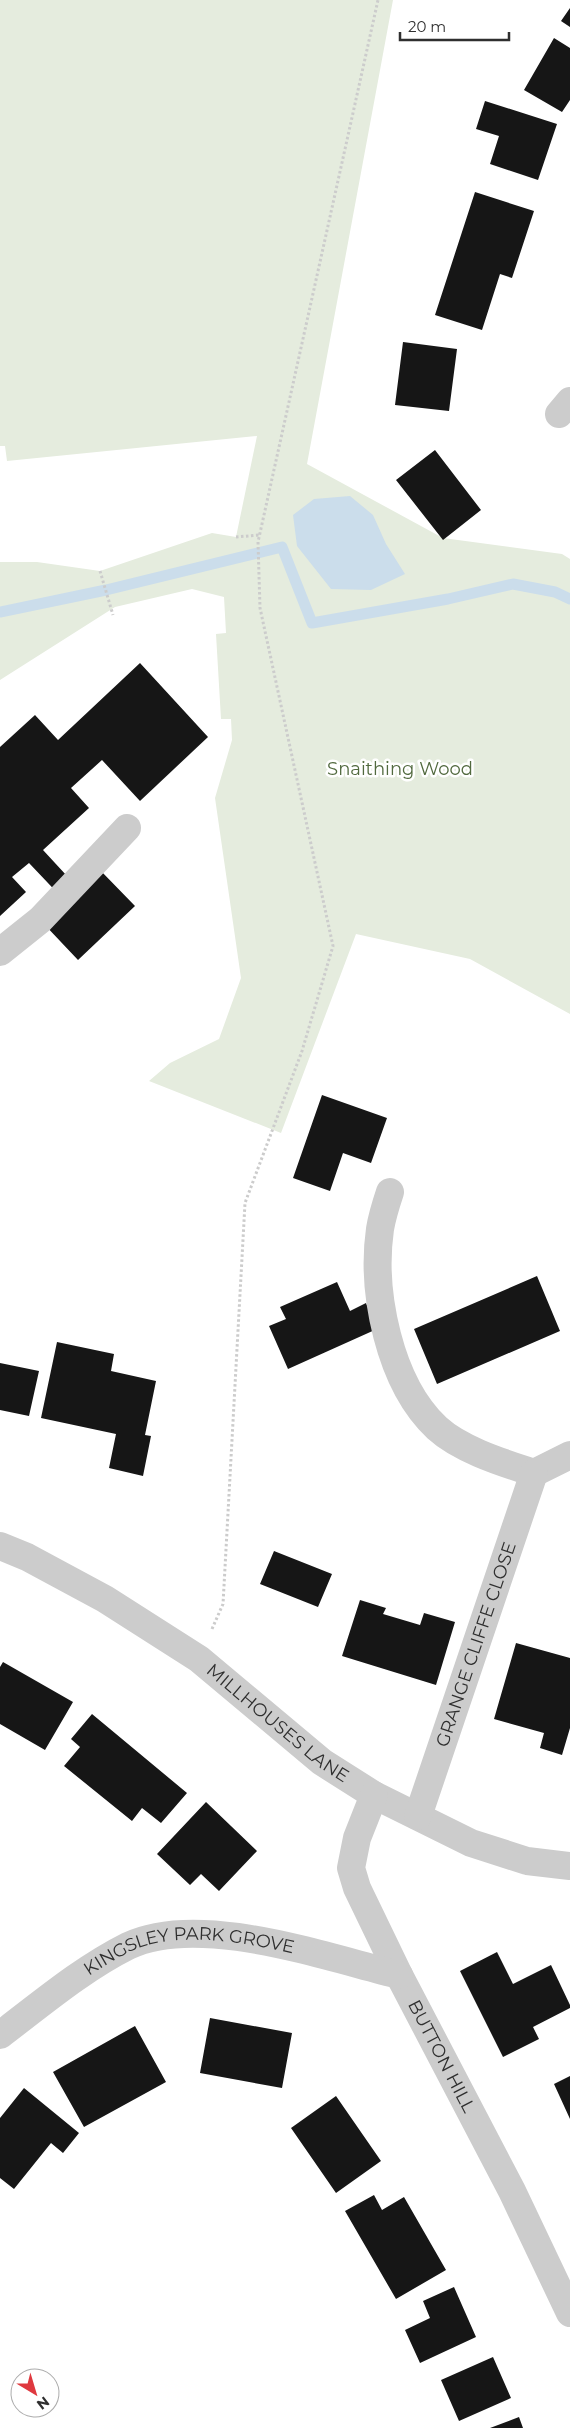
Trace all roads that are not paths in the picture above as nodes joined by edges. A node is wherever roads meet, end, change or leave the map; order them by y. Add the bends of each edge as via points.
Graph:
1 (127, 828) dead end
2 (0, 952) edge
3 (390, 1192) dead end
4 (570, 1455) edge
5 (534, 1473) junction
6 (0, 1546) edge
7 (374, 1795) junction
8 (418, 1816) junction
9 (570, 1866) edge
10 (399, 1975) junction
11 (0, 2035) edge
12 (570, 2313) edge

1 - 2 street via 40,920
3 - 5 street via 380,1228 377,1275 393,1355 417,1405 438,1429 483,1456
4 - 5 street
5 - 8 street, GRANGE CLIFFE CLOSE
6 - 7 street, MILLHOUSES LANE via 105,1599 199,1659 322,1762
7 - 8 street, MILLHOUSES LANE
7 - 10 street, BUTTON HILL via 357,1838 351,1868 357,1888
8 - 9 street, MILLHOUSES LANE via 470,1843 527,1861
10 - 11 street, KINGSLEY PARK GROVE via 240,1938 201,1933 163,1936 129,1946 91,1968
10 - 12 street, BUTTON HILL via 512,2191

